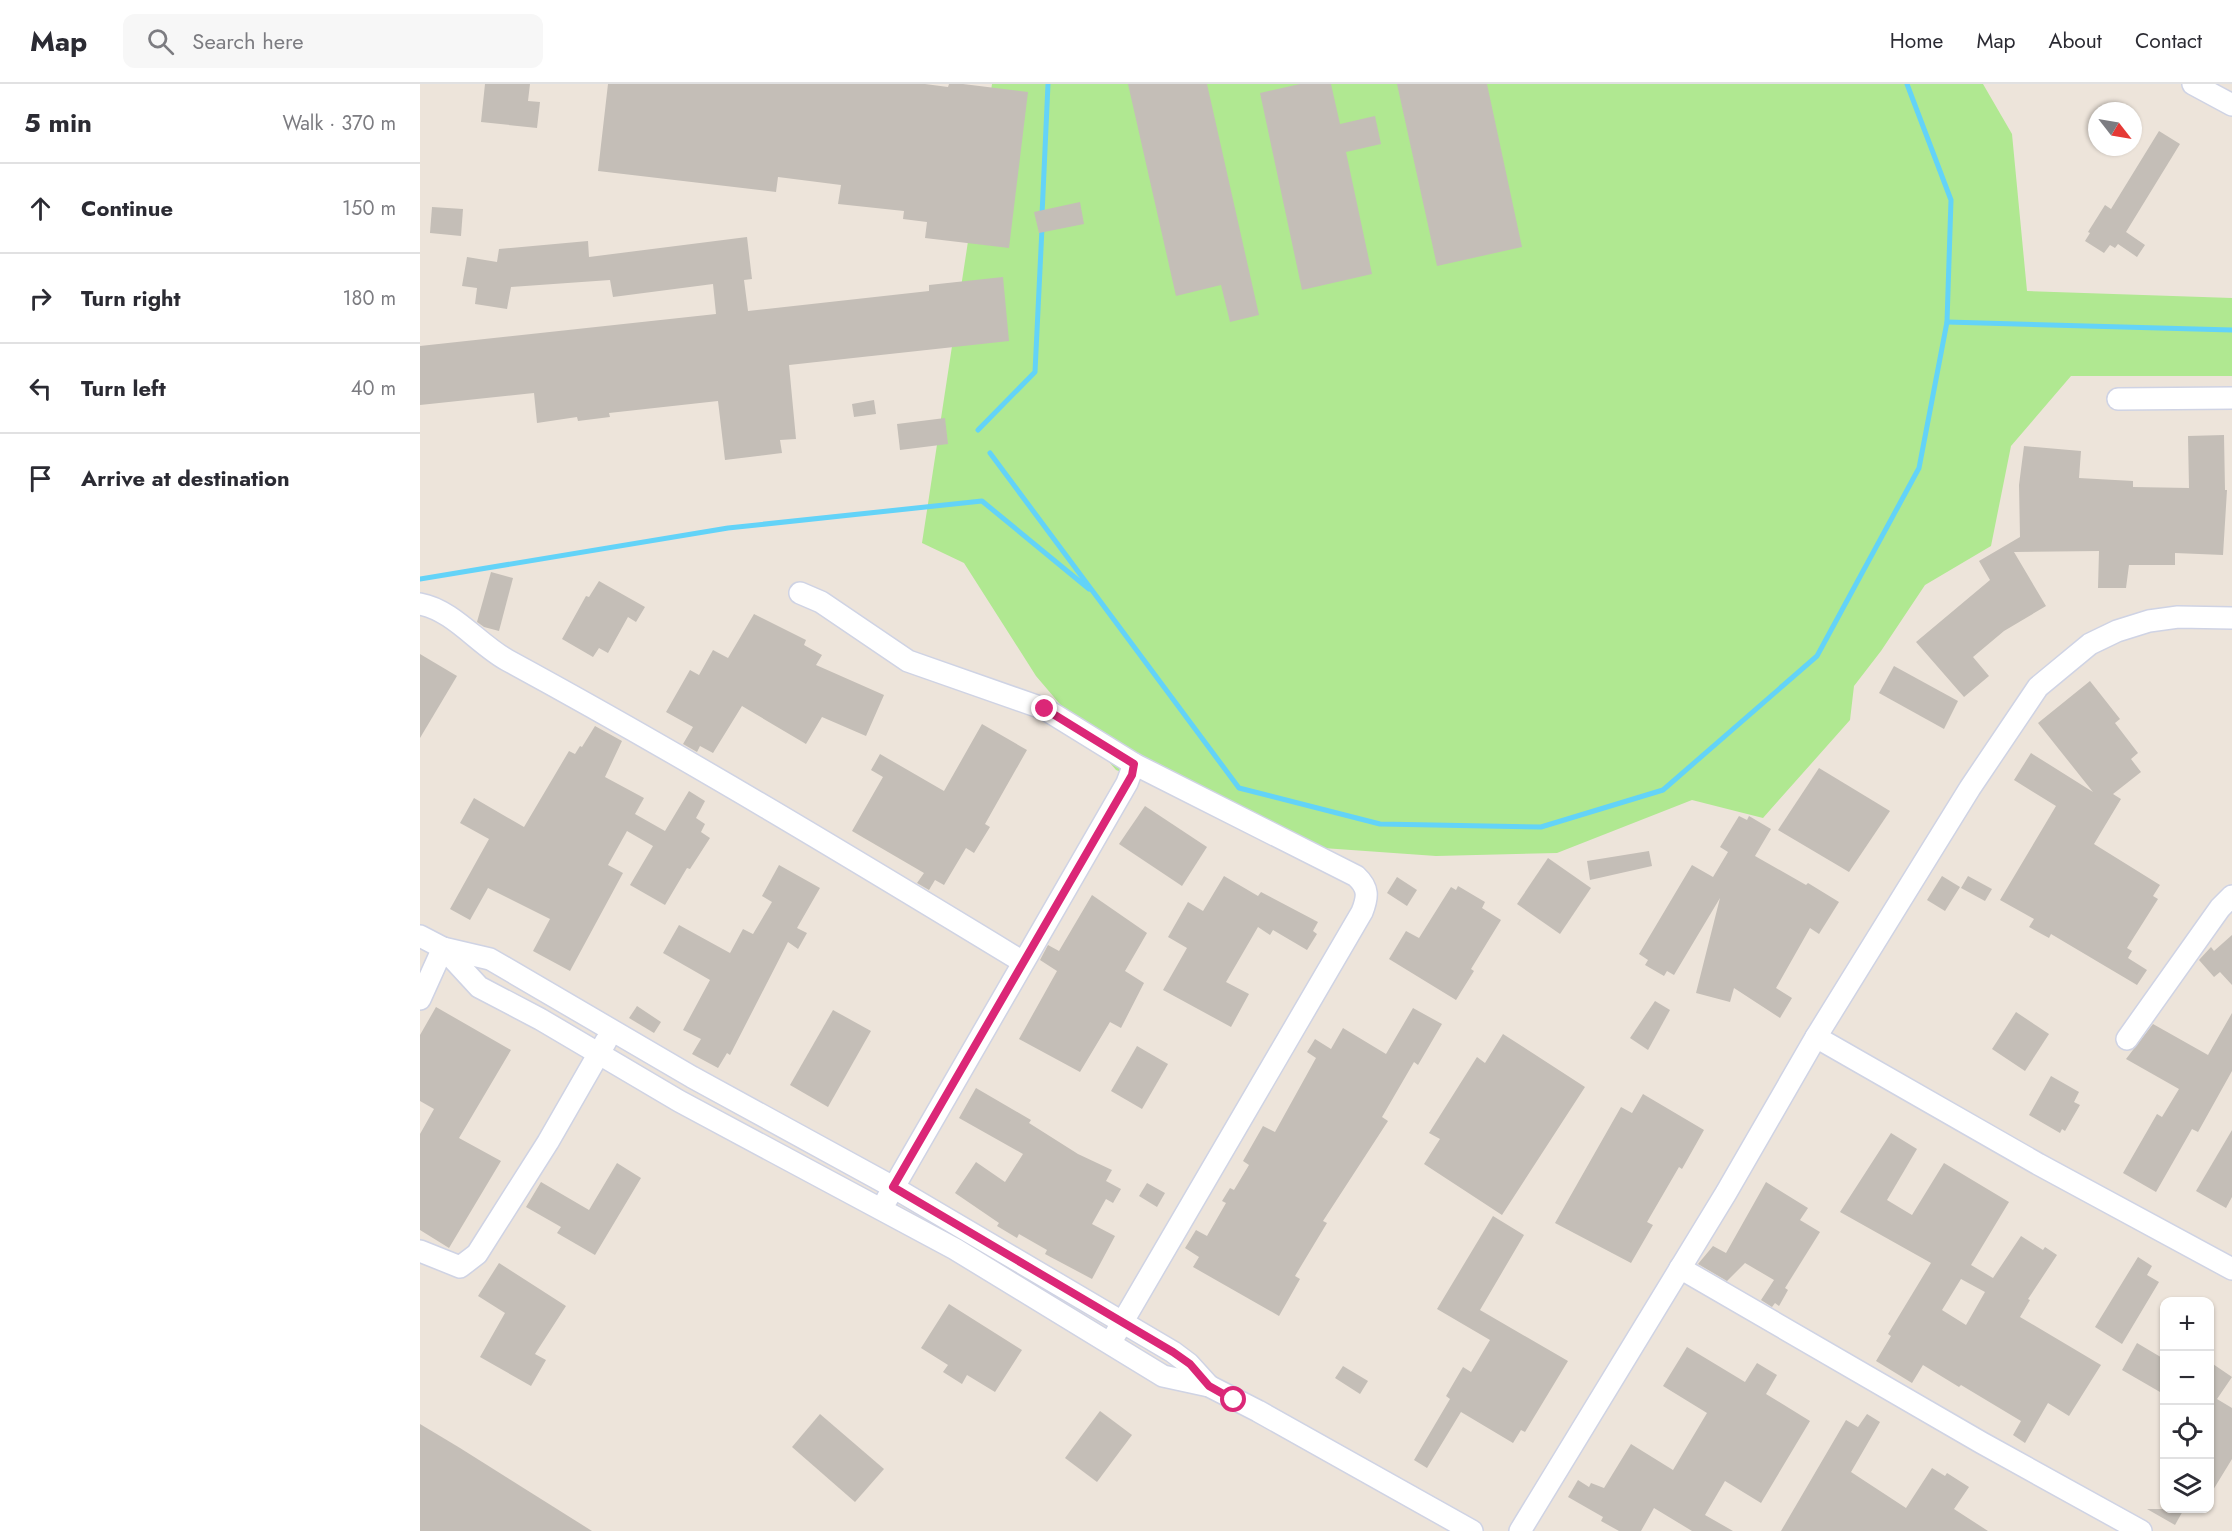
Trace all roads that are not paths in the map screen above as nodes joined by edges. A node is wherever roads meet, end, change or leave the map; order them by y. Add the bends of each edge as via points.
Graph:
1 (2193, 84) edge
2 (2232, 105) edge
3 (2232, 398) edge
4 (2118, 399) dead end
5 (800, 592) dead end
6 (420, 604) edge
7 (2232, 618) edge
8 (1134, 764) junction
9 (2232, 896) edge
10 (420, 936) edge
11 (443, 948) junction
12 (1023, 962) junction
13 (420, 999) edge
14 (612, 1030) junction
15 (1816, 1037) junction
16 (2127, 1039) dead end
17 (599, 1053) junction
18 (893, 1187) junction
19 (881, 1208) junction
20 (420, 1251) edge
21 (1680, 1268) junction
22 (2232, 1269) edge
23 (1122, 1323) junction
24 (1110, 1344) junction
25 (1209, 1386) junction
26 (1472, 1531) edge
27 (1520, 1531) edge
28 (2141, 1531) edge

1 - 2 street
3 - 4 street
5 - 8 street via 908,661 1045,709
6 - 12 street via 429,605 455,622 494,653 646,735
7 - 15 street via 2168,618 2116,631 2090,644 2038,687 1970,788
8 - 12 street via 1127,783
8 - 23 street via 1356,876 1363,882 1368,899
9 - 16 street
10 - 11 street
11 - 13 street
11 - 14 street via 490,959
11 - 17 street via 479,987
12 - 18 street
14 - 17 street
14 - 18 street
15 - 21 street
15 - 22 street
17 - 19 street via 679,1101
17 - 20 street via 477,1254 460,1267
18 - 19 street
18 - 23 street
19 - 24 street
21 - 27 street
21 - 28 street
23 - 24 street
23 - 25 street via 1190,1364
24 - 25 street via 1163,1376
25 - 26 street

